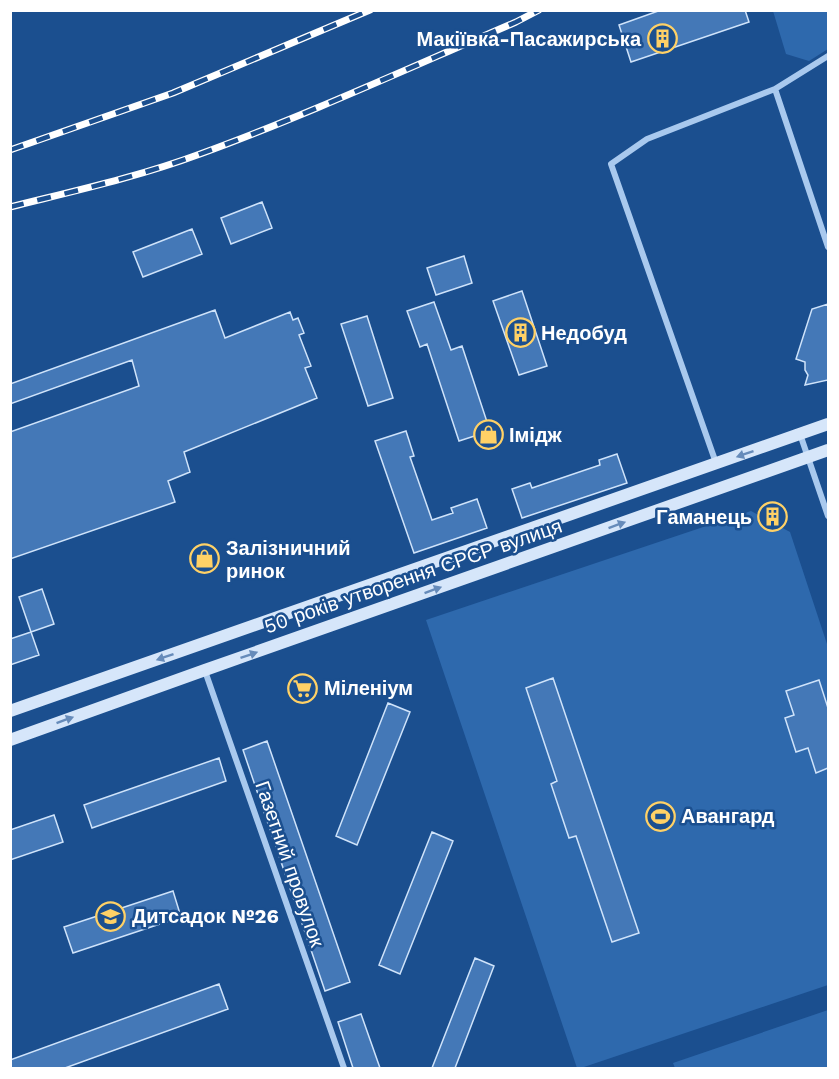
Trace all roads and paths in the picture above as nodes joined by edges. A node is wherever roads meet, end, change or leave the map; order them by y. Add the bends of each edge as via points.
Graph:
1 (828, 56) edge
2 (775, 89) junction
3 (828, 247) edge
4 (828, 424) edge
5 (800, 434) junction
6 (828, 450) edge
7 (808, 456) junction
8 (717, 464) junction
9 (828, 516) edge
10 (205, 670) junction
11 (10, 711) edge
12 (10, 740) edge
13 (344, 1068) edge

1 - 2 street
2 - 3 street
2 - 8 street via 647,139 611,164
4 - 5 main road, 50 років утворення СРСР вулиця
5 - 7 street
5 -> 8 main road, 50 років утворення СРСР вулиця
6 - 7 main road, 50 років утворення СРСР вулиця
7 - 9 street
10 -> 7 main road, 50 років утворення СРСР вулиця
8 -> 11 main road, 50 років утворення СРСР вулиця
12 -> 10 main road, 50 років утворення СРСР вулиця
10 - 13 street, Газетний провулок

